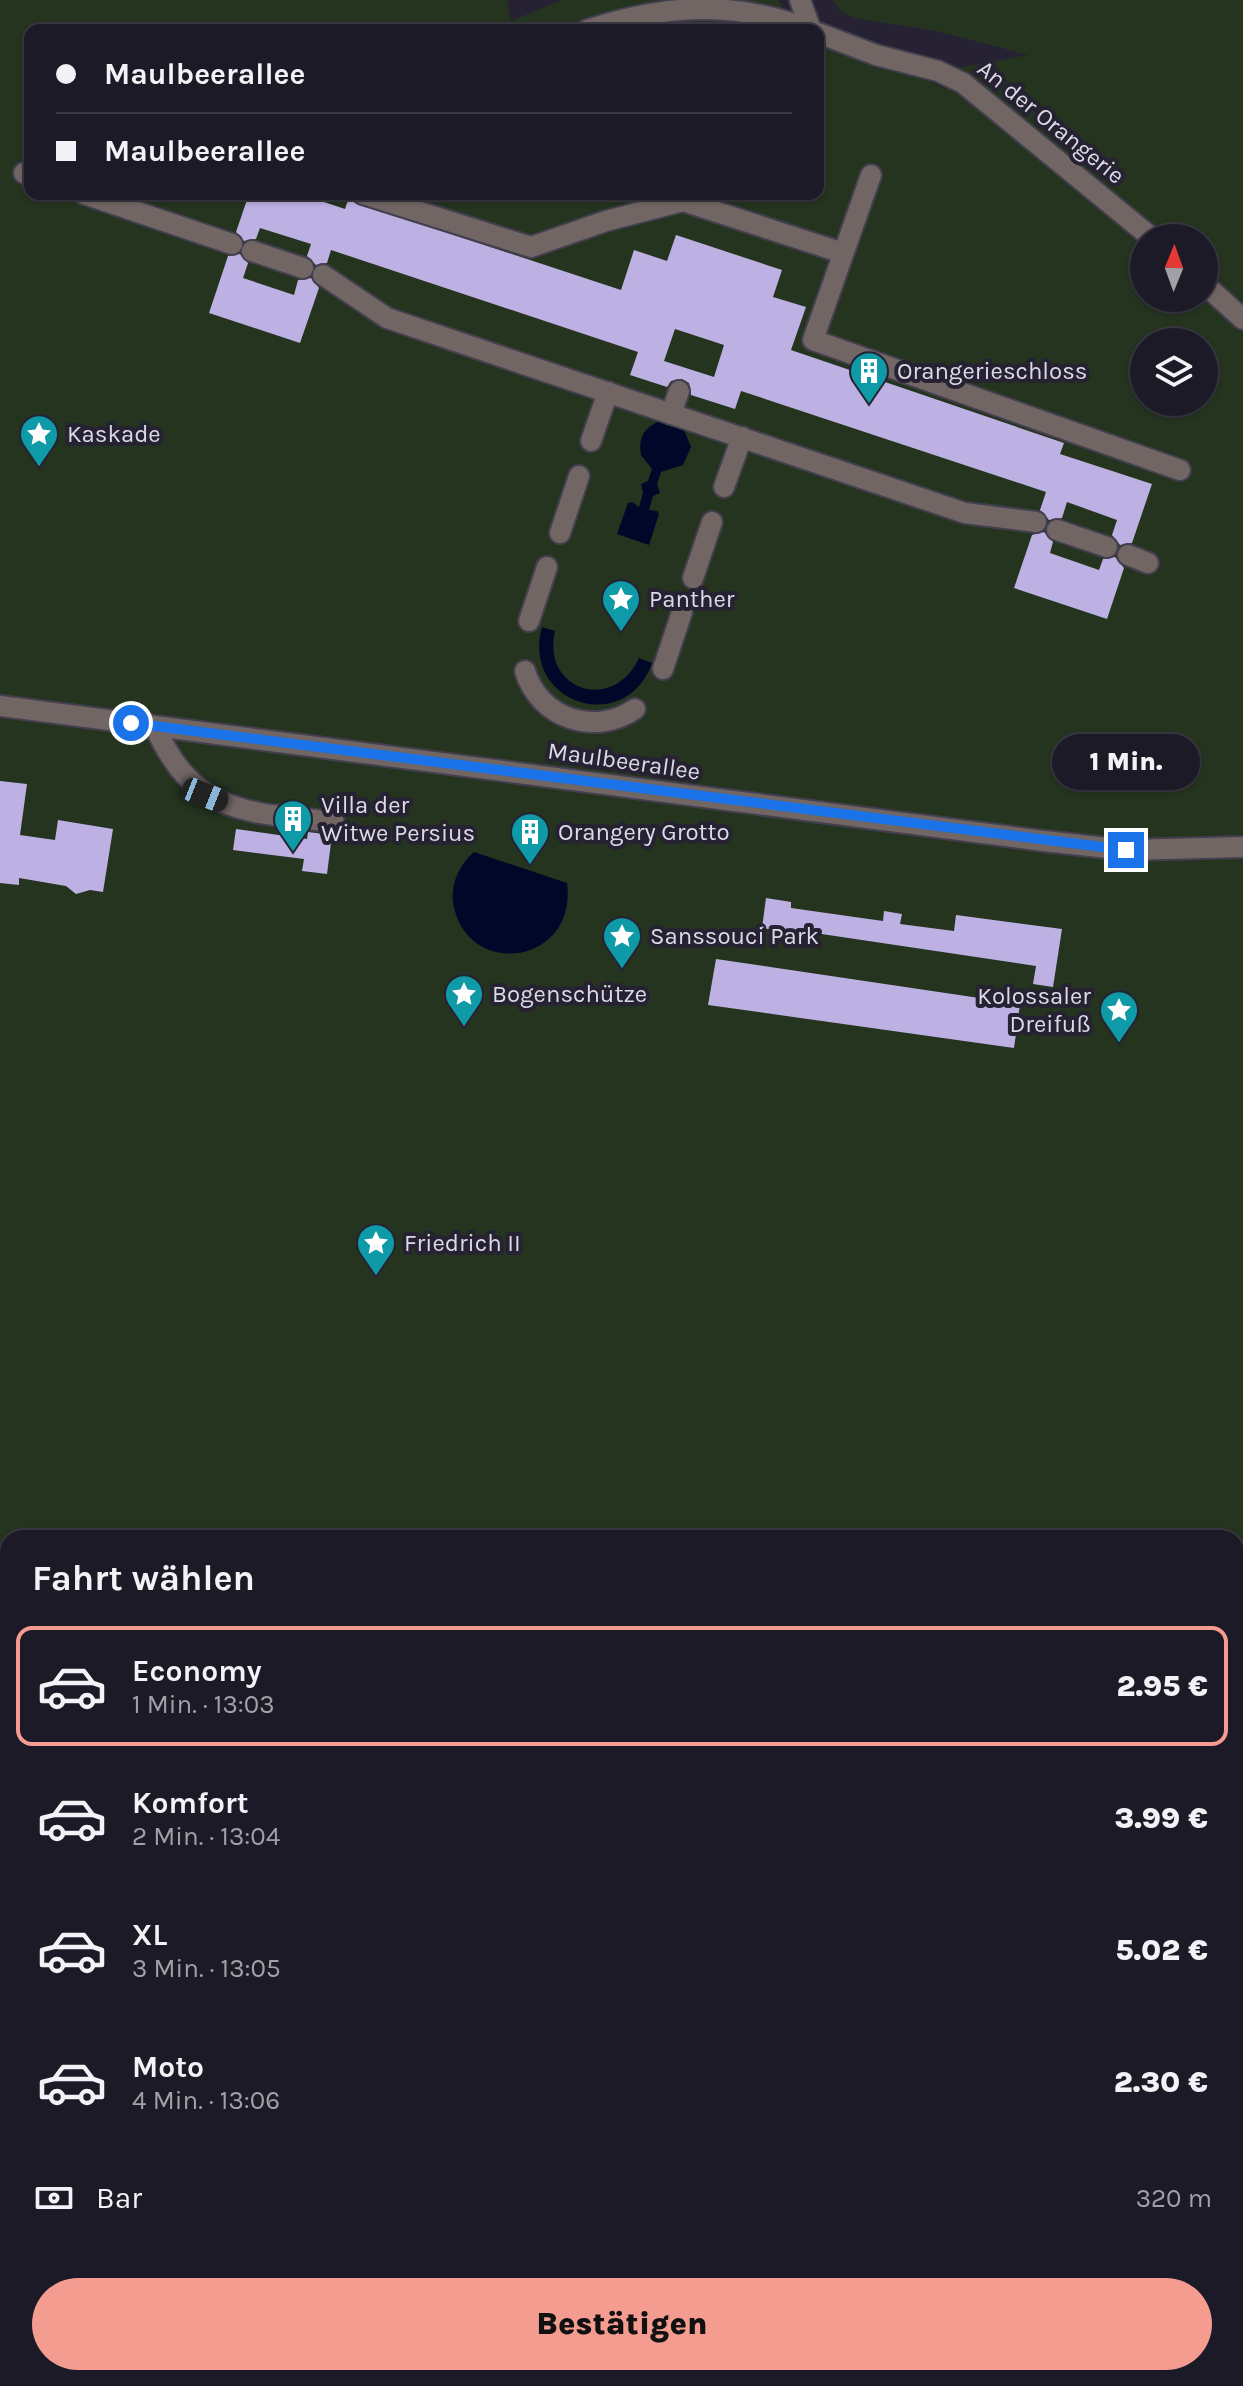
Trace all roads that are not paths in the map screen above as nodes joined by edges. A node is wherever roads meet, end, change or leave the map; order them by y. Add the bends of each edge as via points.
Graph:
1 (800, 0) edge
2 (608, 24) edge
3 (795, 24) edge
4 (809, 24) edge
5 (824, 35) edge
6 (871, 175) dead end
7 (101, 200) edge
8 (382, 200) edge
9 (1135, 224) edge
10 (843, 253) junction
11 (303, 268) dead end
12 (323, 275) dead end
13 (1218, 297) edge
14 (1243, 319) edge
15 (679, 391) dead end
16 (608, 392) junction
17 (671, 414) junction
18 (742, 437) junction
19 (591, 441) dead end
20 (1180, 470) dead end
21 (579, 476) dead end
22 (724, 487) dead end
23 (712, 522) dead end
24 (1036, 522) dead end
25 (1057, 530) dead end
26 (560, 533) dead end
27 (1107, 547) dead end
28 (547, 567) dead end
29 (693, 578) dead end
30 (682, 612) dead end
31 (529, 621) dead end
32 (663, 669) dead end
33 (524, 682) dead end
34 (0, 706) edge
35 (632, 719) dead end
36 (155, 727) junction
37 (334, 822) dead end
38 (1243, 847) edge

1 - 4 street
2 - 3 street via 703,6 735,6
5 - 9 street, An der Orangerie via 963,83
6 - 10 street
7 - 11 street
8 - 10 street via 531,247 683,201
10 - 20 street via 813,340
12 - 16 street via 387,318
13 - 14 street
15 - 17 street
16 - 17 street
16 - 19 street
17 - 18 street
18 - 22 street
18 - 24 street via 965,513
21 - 26 street
23 - 29 street
25 - 27 street
28 - 31 street
30 - 32 street
33 - 35 street via 544,711 570,726 596,729
34 - 36 street, Maulbeerallee
36 - 37 street via 173,761 205,795 244,811
36 - 38 street, Maulbeerallee via 1071,844 1126,850

